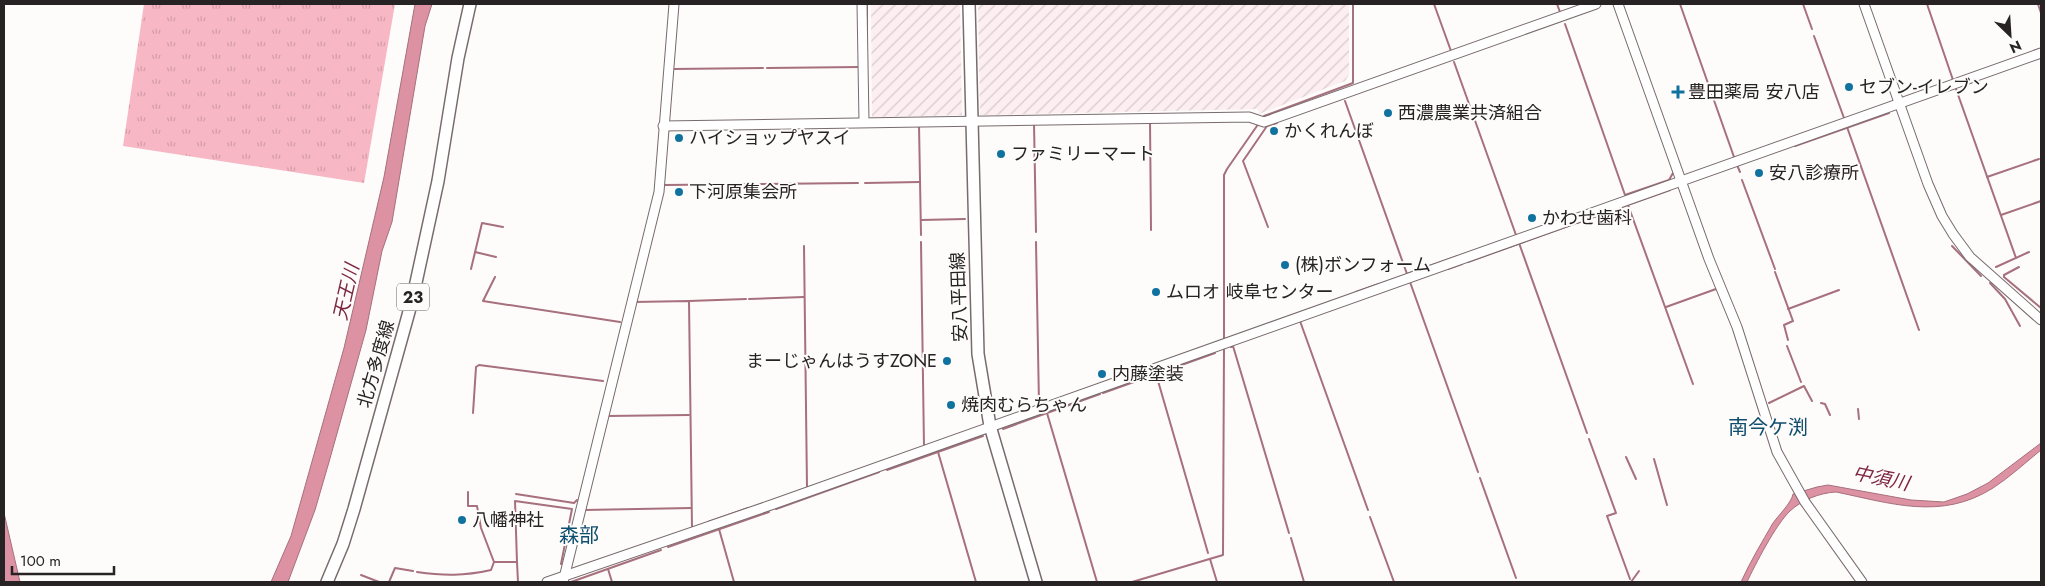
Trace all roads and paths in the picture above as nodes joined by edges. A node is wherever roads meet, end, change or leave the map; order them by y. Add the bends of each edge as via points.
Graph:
1 (470, 4) edge
2 (674, 4) edge
3 (862, 4) edge
4 (969, 4) edge
5 (1596, 4) edge
6 (1618, 4) edge
7 (1864, 4) edge
8 (2041, 53) edge
9 (1899, 103) junction
10 (972, 120) junction
11 (864, 122) junction
12 (663, 126) junction
13 (1681, 181) junction
14 (2041, 320) edge
15 (990, 426) junction
16 (563, 580) edge
17 (327, 582) edge
18 (547, 582) edge
19 (1036, 582) edge
20 (1862, 582) edge

1 - 17 main road, 北方多度線 / 23 via 412,300 354,509
2 - 12 street
3 - 11 street
4 - 10 main road, 安八平田線
5 - 10 street via 1260,120 1249,117
6 - 13 street
7 - 9 street
8 - 9 street
9 - 13 street
9 - 14 street via 1928,184 1953,234 1970,257
10 - 11 street
10 - 15 main road, 安八平田線 via 976,332
11 - 12 street
12 - 16 street via 659,192
13 - 15 street
13 - 20 street via 1737,327 1777,452 1805,502
15 - 16 street
15 - 19 main road, 安八平田線
16 - 18 street

